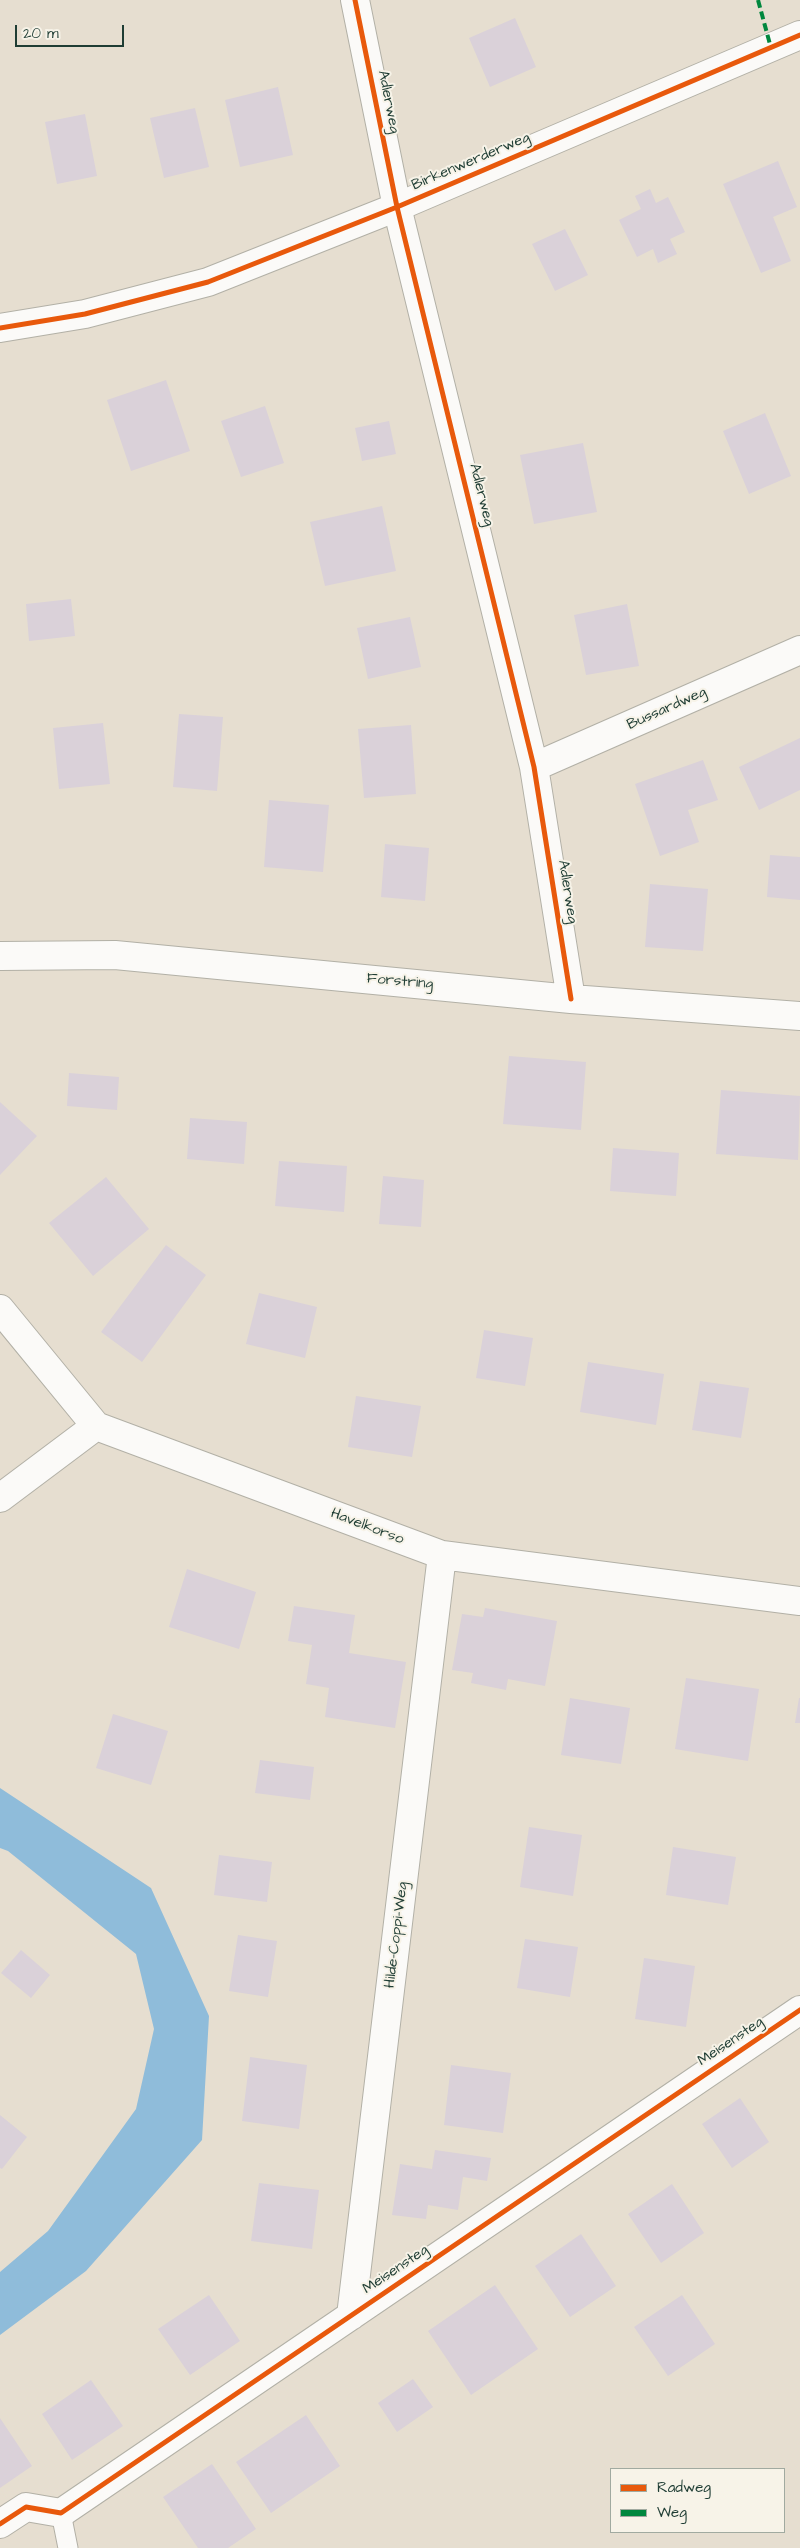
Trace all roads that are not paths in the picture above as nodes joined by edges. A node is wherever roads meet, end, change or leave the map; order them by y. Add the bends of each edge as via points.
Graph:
1 (355, 0) edge
2 (800, 35) edge
3 (397, 207) junction
4 (0, 328) edge
5 (800, 650) edge
6 (534, 767) junction
7 (0, 956) edge
8 (571, 999) junction
9 (800, 1016) edge
10 (0, 1309) edge
11 (96, 1426) junction
12 (0, 1498) edge
13 (442, 1555) junction
14 (800, 1602) edge
15 (800, 2010) edge
16 (351, 2316) junction
17 (61, 2513) junction
18 (0, 2524) edge
19 (68, 2548) edge

1 - 3 street, Adlerweg
2 - 3 street, Birkenwerderweg
3 - 4 street, Birkenwerderweg via 208,282 85,314
3 - 6 street, Adlerweg
5 - 6 street, Bussardweg
6 - 8 street, Adlerweg
7 - 8 street, Forstring via 115,955
8 - 9 street, Forstring
10 - 11 street
11 - 12 street
11 - 13 street, Havelkorso
13 - 14 street, Havelkorso
13 - 16 street, Hilde-Coppi-Weg
15 - 16 street, Meisensteg
16 - 17 street, Meisensteg
17 - 18 street via 26,2507
17 - 19 lane

